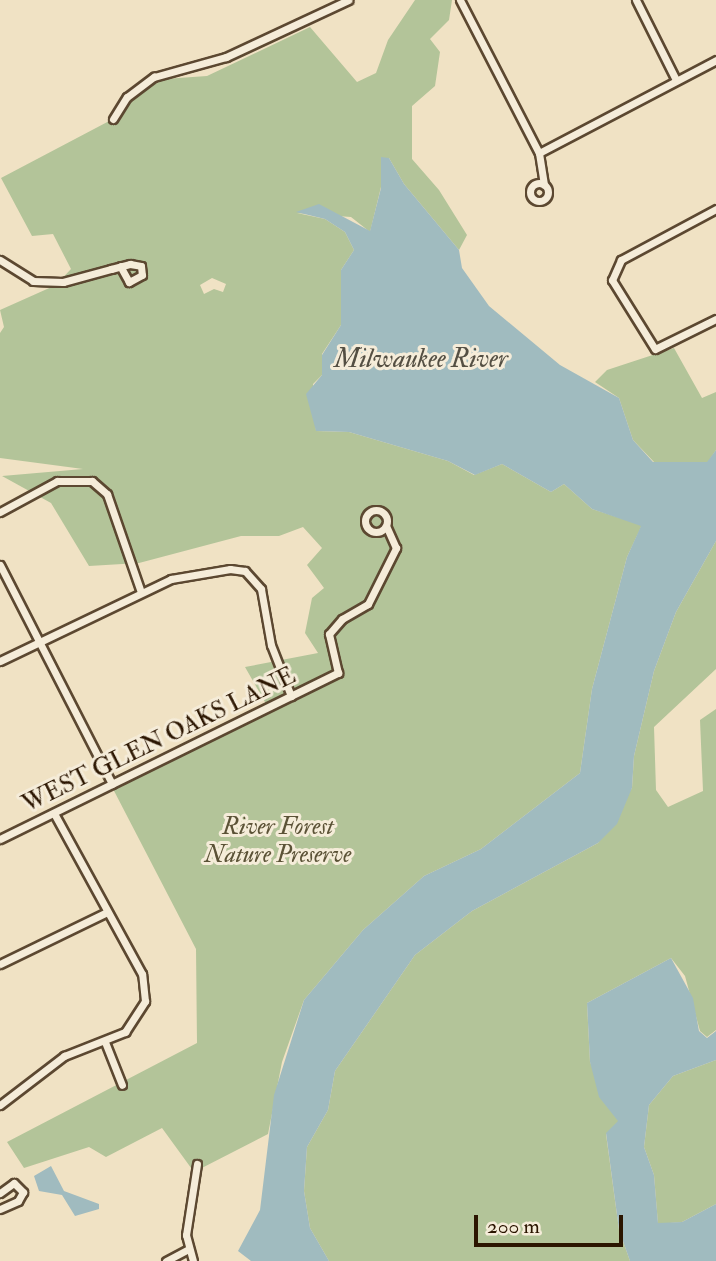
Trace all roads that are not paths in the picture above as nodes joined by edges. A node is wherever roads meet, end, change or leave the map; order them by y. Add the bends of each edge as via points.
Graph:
1 (348, 0) edge
2 (460, 0) edge
3 (636, 0) edge
4 (716, 60) edge
5 (677, 80) junction
6 (113, 119) dead end
7 (539, 153) junction
8 (544, 185) dead end
9 (716, 209) edge
10 (0, 260) edge
11 (120, 266) dead end
12 (716, 319) edge
13 (0, 512) edge
14 (386, 527) dead end
15 (0, 565) edge
16 (141, 592) junction
17 (40, 642) junction
18 (0, 661) edge
19 (291, 696) junction
20 (112, 784) junction
21 (54, 813) junction
22 (0, 839) edge
23 (107, 912) junction
24 (0, 964) edge
25 (105, 1042) junction
26 (122, 1085) dead end
27 (0, 1105) edge
28 (197, 1164) dead end
29 (0, 1194) edge
30 (0, 1209) edge
31 (187, 1250) junction
32 (166, 1261) edge
33 (193, 1261) edge

1 - 6 street via 226,57 154,77 127,97
2 - 7 street
3 - 5 street
4 - 5 street
5 - 7 street
7 - 8 street
9 - 12 street via 621,260 614,270 616,292 655,349
10 - 11 street via 33,281 51,283
13 - 16 street via 57,481 92,481 107,494
14 - 19 street, WEST GLEN OAKS LANE via 396,548 368,604 333,626 329,634 339,669
15 - 17 street
16 - 17 street
16 - 19 street via 215,569 245,571 254,577 261,589 271,645
17 - 18 street
17 - 20 street
19 - 20 street, WEST GLEN OAKS LANE
20 - 21 street, WEST GLEN OAKS LANE
21 - 22 street, WEST GLEN OAKS LANE
21 - 23 street
23 - 24 street
23 - 25 street via 142,974 145,1000 134,1023
25 - 26 street
25 - 27 street via 64,1056
28 - 31 street
29 - 30 street via 14,1184 23,1192 18,1201
31 - 32 street
31 - 33 street

